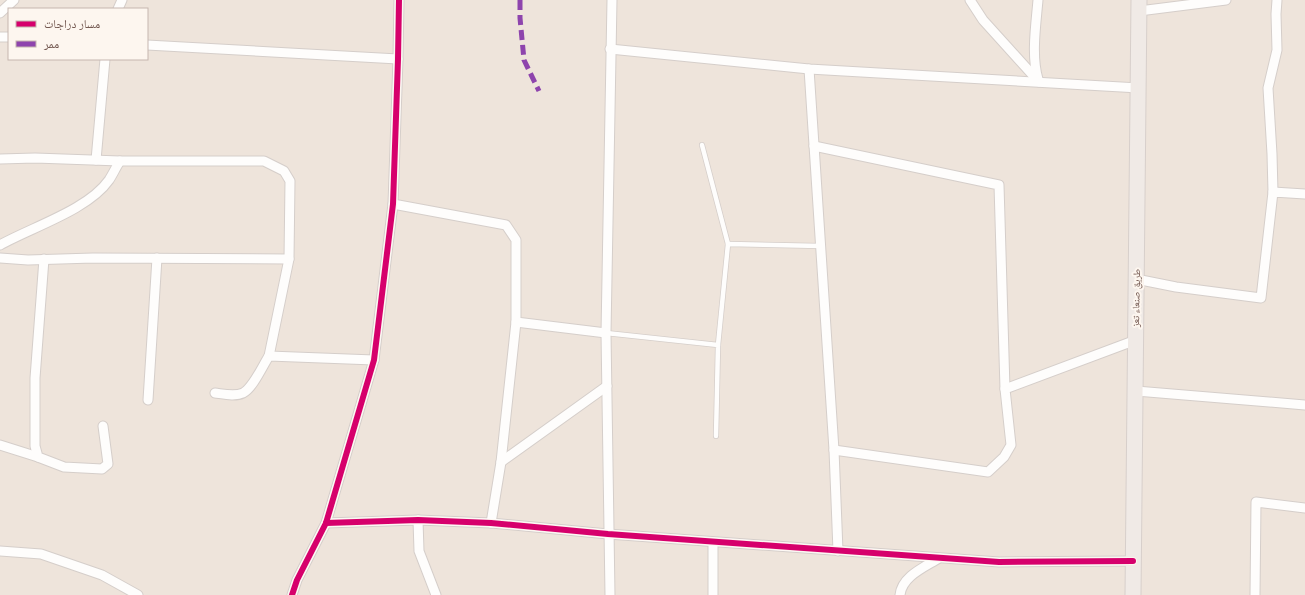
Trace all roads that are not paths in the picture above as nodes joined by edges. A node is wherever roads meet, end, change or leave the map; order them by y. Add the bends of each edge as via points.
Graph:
1 (14, 0) edge
2 (399, 0) edge
3 (612, 0) edge
4 (970, 0) edge
5 (1038, 0) edge
6 (1226, 0) edge
7 (1277, 0) edge
8 (1139, 6) edge
9 (0, 13) edge
10 (148, 45) edge
11 (610, 49) junction
12 (398, 59) junction
13 (105, 60) edge
14 (809, 69) junction
15 (1039, 82) junction
16 (1139, 88) junction
17 (702, 145) dead end
18 (814, 146) junction
19 (0, 160) edge
20 (96, 160) junction
21 (120, 161) junction
22 (1273, 192) junction
23 (1305, 194) edge
24 (393, 204) junction
25 (728, 244) junction
26 (0, 245) edge
27 (821, 246) junction
28 (0, 258) edge
29 (157, 258) junction
30 (44, 259) junction
31 (289, 259) junction
32 (1136, 279) junction
33 (516, 322) junction
34 (606, 333) junction
35 (1136, 340) junction
36 (718, 346) junction
37 (269, 356) junction
38 (374, 360) junction
39 (606, 386) junction
40 (1005, 389) junction
41 (1136, 390) junction
42 (215, 393) dead end
43 (148, 400) dead end
44 (1305, 405) edge
45 (103, 426) dead end
46 (716, 436) dead end
47 (0, 445) edge
48 (834, 450) junction
49 (38, 458) junction
50 (501, 462) junction
51 (1305, 508) edge
52 (418, 520) junction
53 (326, 523) junction
54 (491, 523) junction
55 (608, 534) junction
56 (713, 542) junction
57 (0, 551) edge
58 (838, 551) junction
59 (939, 558) junction
60 (1133, 561) junction
61 (138, 595) edge
62 (292, 595) edge
63 (436, 595) edge
64 (610, 595) edge
65 (713, 595) edge
66 (900, 595) edge
67 (1133, 595) edge
68 (1255, 595) edge

1 - 9 street
2 - 12 street
3 - 11 street
4 - 15 street via 983,20
5 - 15 street via 1035,70
6 - 8 street
7 - 22 street via 1277,50 1268,88
8 - 16 highway, طريق صنعاء تعز
10 - 12 street
11 - 14 street
11 - 34 street
12 - 24 street
13 - 20 street
14 - 15 street
14 - 18 street
15 - 16 street
16 - 32 highway, طريق صنعاء تعز
17 - 25 lane
18 - 27 street
18 - 40 street via 999,185
19 - 20 street
20 - 21 street
21 - 26 street via 109,181 90,198
21 - 31 street via 264,161 284,172 290,181
22 - 23 street
22 - 32 street via 1261,298
24 - 33 street via 506,225 516,240
24 - 38 street
25 - 27 lane
25 - 36 lane
27 - 48 street
28 - 30 street
29 - 30 street
29 - 31 street
29 - 43 street
30 - 49 street via 35,378 35,446
31 - 37 street
32 - 35 highway, طريق صنعاء تعز
33 - 34 street
33 - 50 street
34 - 36 lane
34 - 39 street
35 - 40 street
35 - 41 highway, طريق صنعاء تعز
36 - 46 lane
37 - 38 street
37 - 42 street via 244,393
38 - 53 street
39 - 50 street
39 - 55 street
40 - 48 street via 1011,445 1004,457 988,472
41 - 44 street
41 - 60 highway, طريق صنعاء تعز
45 - 49 street via 108,464 102,469 64,467
47 - 49 street
48 - 58 street
50 - 54 street
51 - 68 street via 1256,502
52 - 53 street
52 - 54 street
52 - 63 street via 419,552
53 - 62 street
54 - 55 street
55 - 56 street
55 - 64 street
56 - 58 street
56 - 65 street
57 - 61 street via 41,554 102,575
58 - 59 street
59 - 60 street via 999,562
59 - 66 street via 910,577
60 - 67 highway, طريق صنعاء تعز

